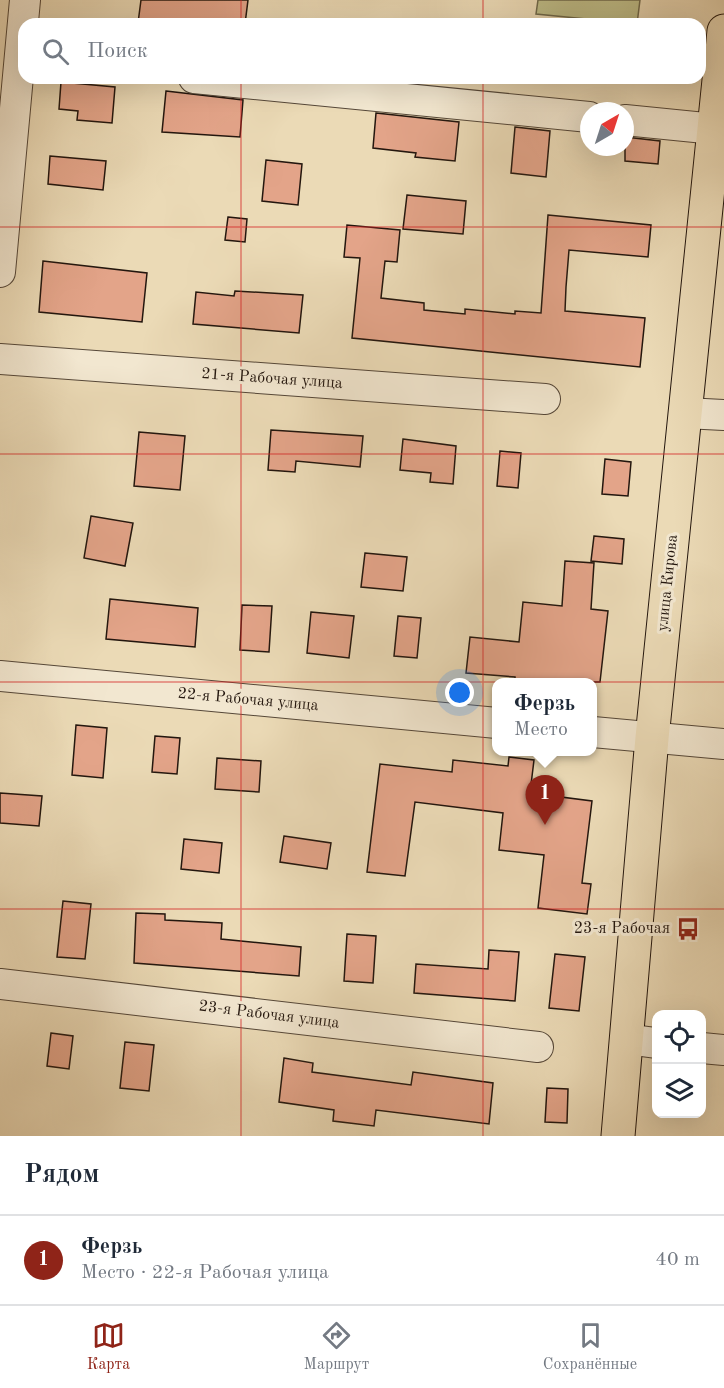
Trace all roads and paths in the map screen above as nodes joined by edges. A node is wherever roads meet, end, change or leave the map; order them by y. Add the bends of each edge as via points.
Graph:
1 (25, 0) edge
2 (20, 18) edge
3 (724, 31) edge
4 (15, 35) edge
5 (255, 84) edge
6 (721, 87) edge
7 (580, 116) edge
8 (634, 121) edge
9 (715, 129) junction
10 (0, 272) edge
11 (0, 359) edge
12 (545, 399) dead end
13 (685, 413) junction
14 (724, 415) edge
15 (0, 676) edge
16 (492, 723) edge
17 (597, 732) edge
18 (652, 738) junction
19 (724, 744) edge
20 (0, 984) edge
21 (641, 1041) edge
22 (537, 1047) dead end
23 (706, 1048) edge
24 (724, 1050) edge
25 (618, 1136) edge

1 - 2 street
3 - 6 main road, улица Кирова
4 - 10 street
5 - 7 street
6 - 9 main road, улица Кирова
8 - 9 street
9 - 13 main road, улица Кирова
11 - 12 street, 21-я Рабочая улица
13 - 14 street
13 - 18 main road, улица Кирова
15 - 16 street, 22-я Рабочая улица
17 - 18 street
18 - 19 street
18 - 21 main road, улица Кирова
20 - 22 street, 23-я Рабочая улица
21 - 25 main road, улица Кирова
23 - 24 street

